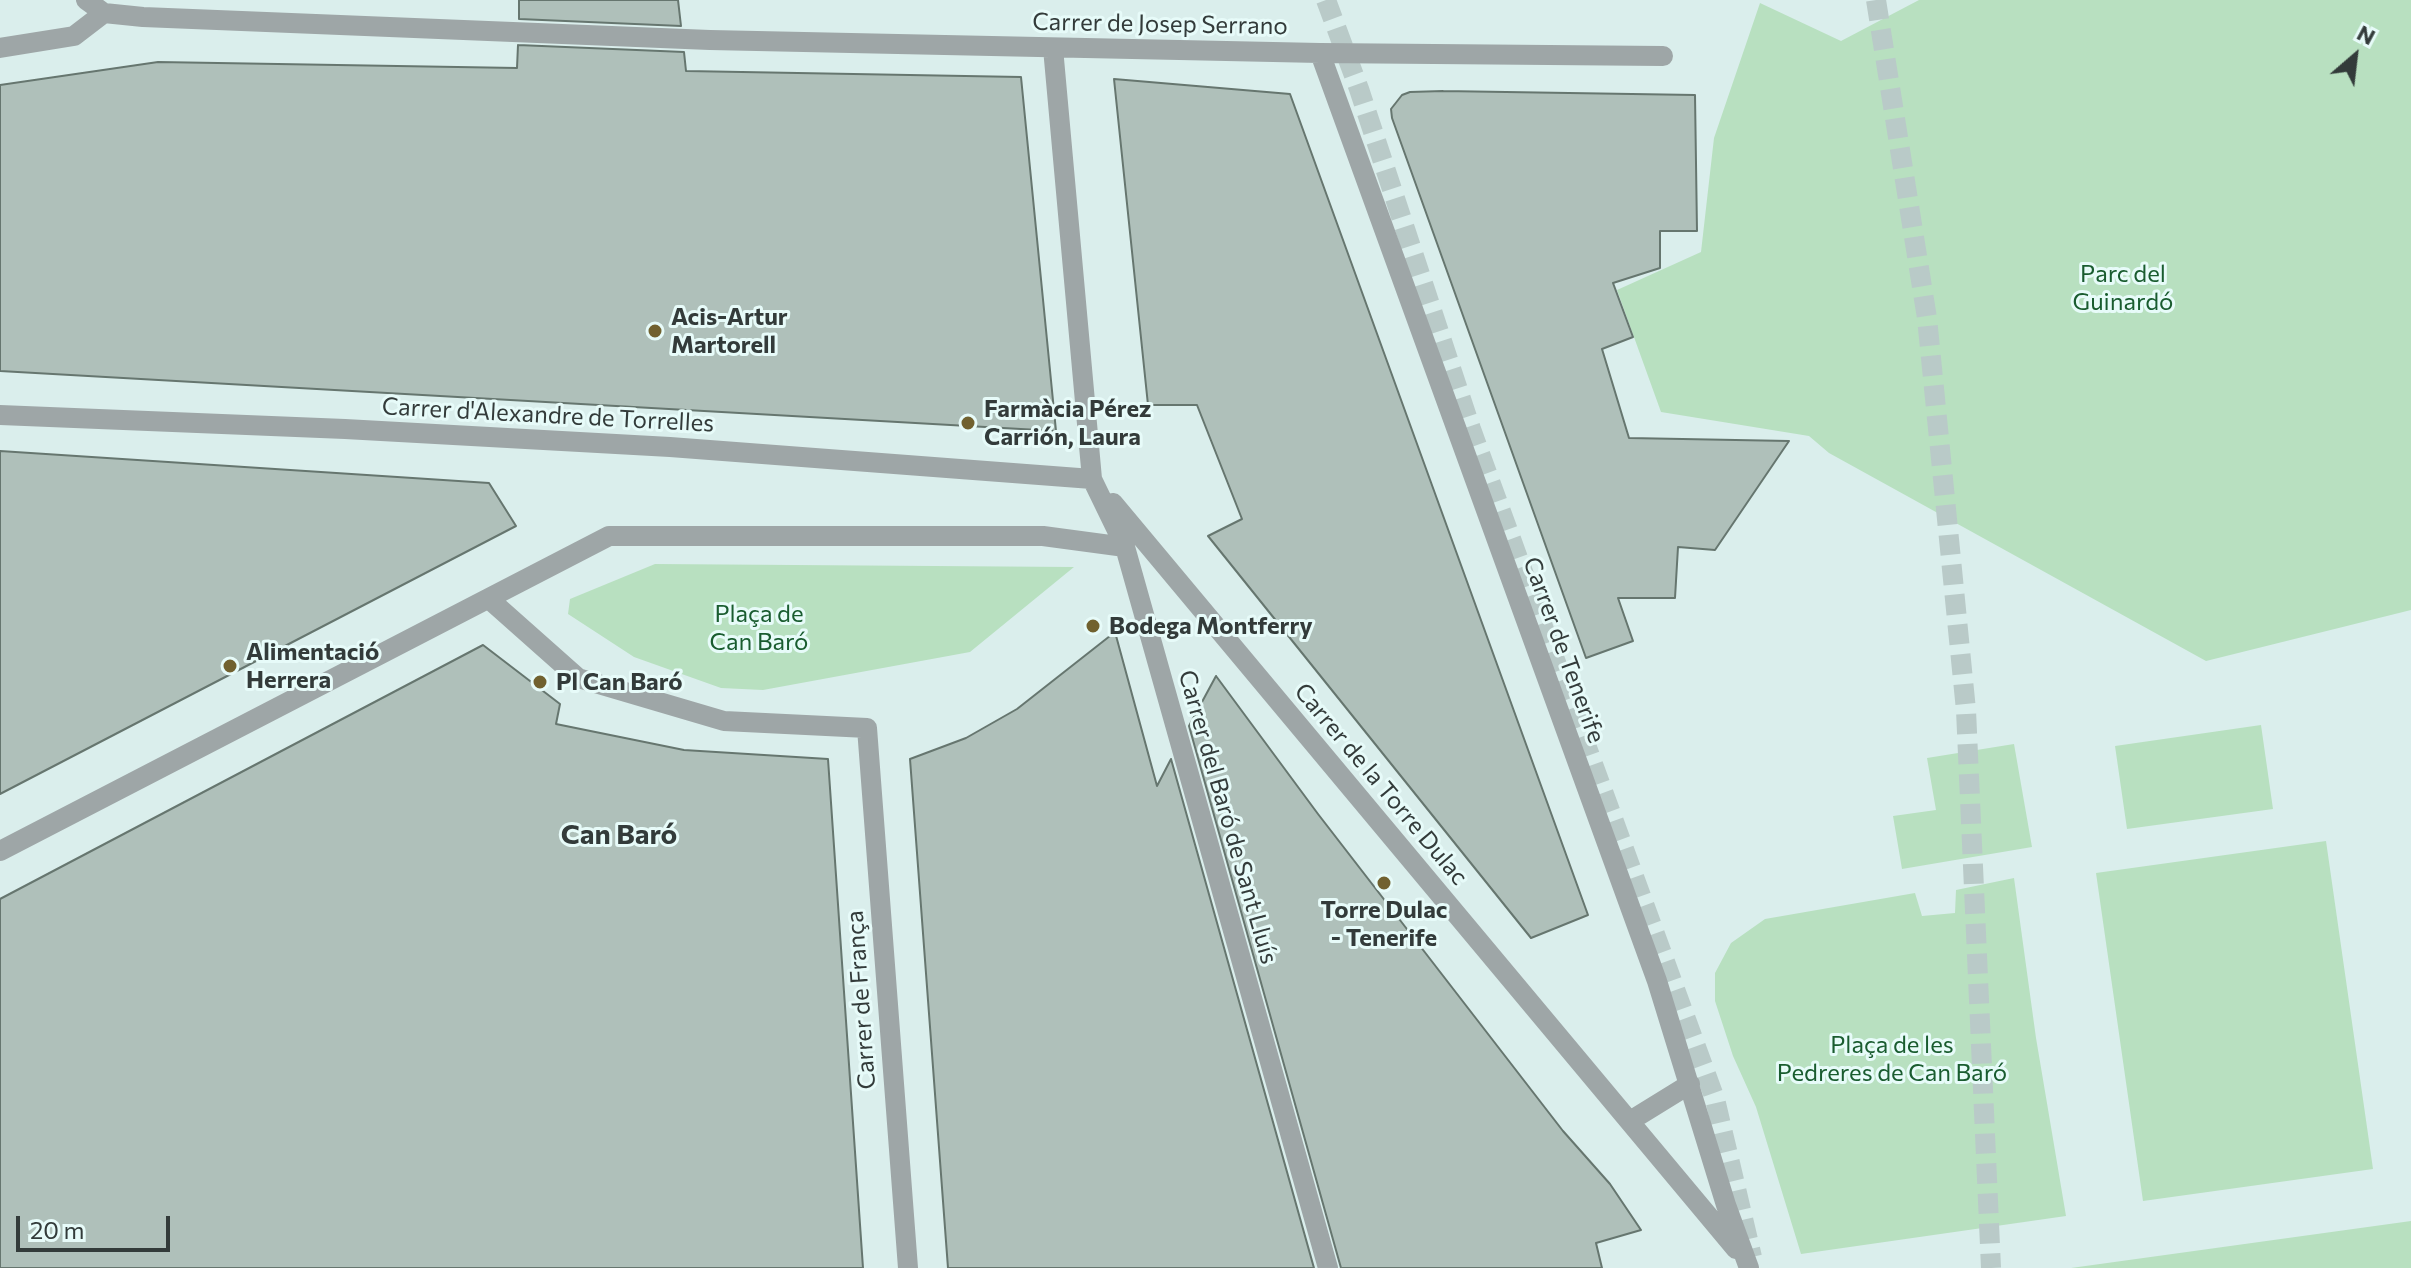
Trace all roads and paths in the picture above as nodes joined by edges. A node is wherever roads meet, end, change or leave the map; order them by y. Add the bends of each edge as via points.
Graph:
1 (86, 0) edge
2 (104, 13) junction
3 (0, 48) edge
4 (1053, 48) junction
5 (1320, 53) junction
6 (1663, 56) dead end
7 (0, 415) edge
8 (1092, 479) junction
9 (1125, 547) junction
10 (489, 599) junction
11 (0, 851) edge
12 (1690, 1084) junction
13 (1630, 1121) junction
14 (1748, 1265) edge
15 (908, 1268) edge
16 (1328, 1268) edge

1 - 2 street
2 - 3 street via 74,36
2 - 4 street, Carrer de Josep Serrano via 710,40
4 - 5 street, Carrer de Josep Serrano
4 - 8 street, Carrer del Baró de Sant Lluís
5 - 6 street, Carrer de Josep Serrano
5 - 12 street, Carrer de Tenerife
7 - 8 street, Carrer d'Alexandre de Torrelles via 609,443
8 - 9 street, Carrer del Baró de Sant Lluís
8 - 13 street, Carrer de la Torre Dulac
9 - 10 street via 1043,536 609,536
9 - 16 street, Carrer del Baró de Sant Lluís
10 - 11 street
10 - 15 street, Carrer de França via 578,678 724,721 867,728
12 - 13 street
12 - 14 street, Carrer de Tenerife
13 - 14 street, Carrer de la Torre Dulac

